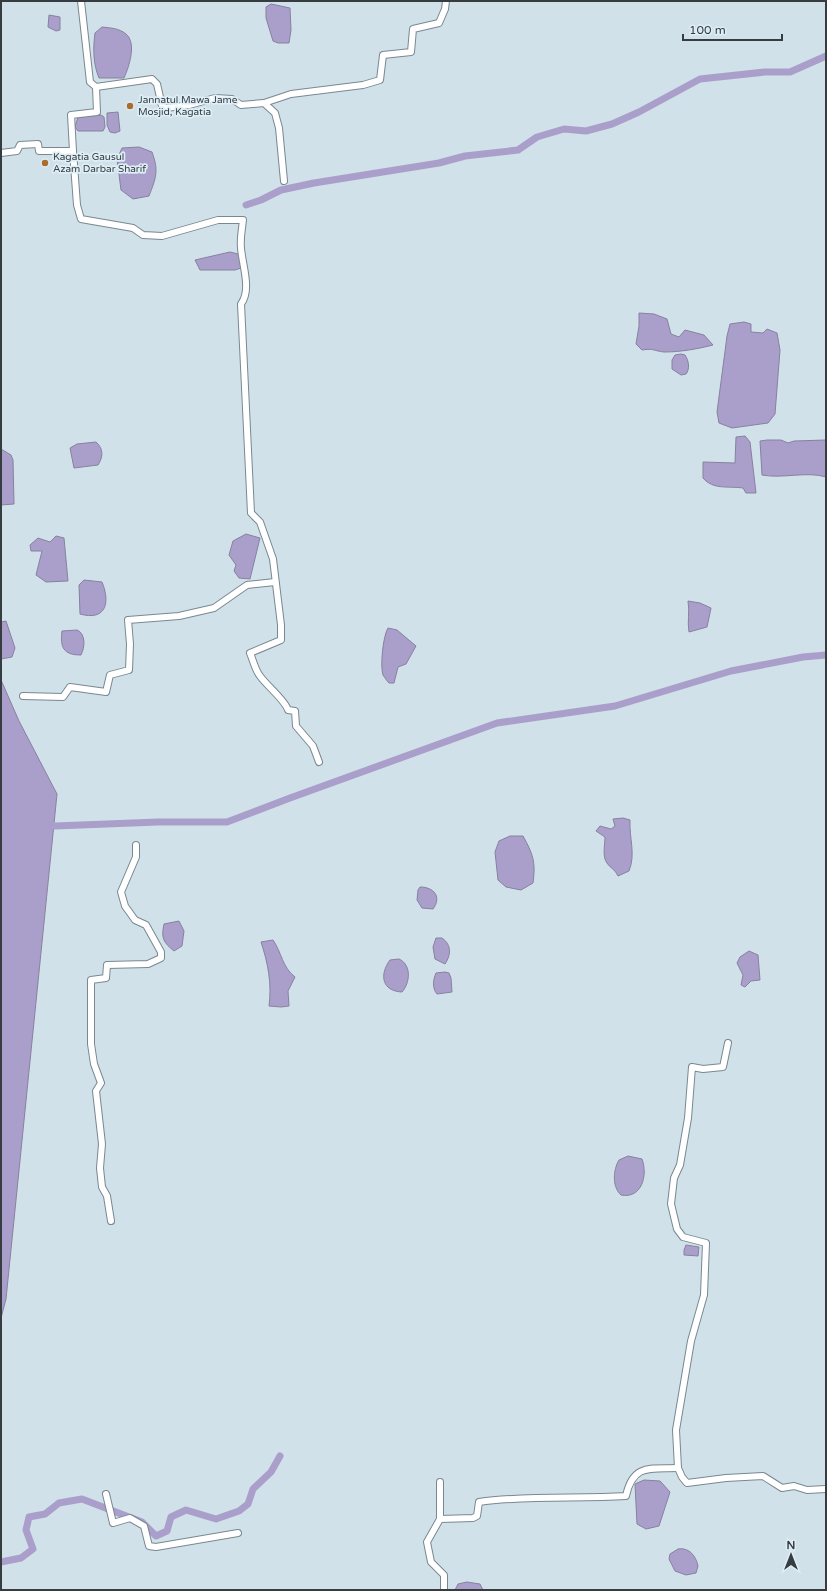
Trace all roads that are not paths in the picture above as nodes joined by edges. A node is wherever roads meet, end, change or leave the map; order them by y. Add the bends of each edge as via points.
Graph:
1 (81, 1) edge
2 (446, 1) edge
3 (96, 87) junction
4 (264, 103) junction
5 (73, 151) junction
6 (1, 153) edge
7 (284, 181) dead end
8 (275, 582) junction
9 (23, 696) dead end
10 (319, 762) dead end
11 (136, 845) dead end
12 (728, 1043) dead end
13 (111, 1221) dead end
14 (678, 1468) junction
15 (440, 1482) dead end
16 (826, 1489) edge
17 (106, 1494) dead end
18 (440, 1519) junction
19 (238, 1533) dead end
20 (444, 1590) edge

1 - 3 street via 87,68 90,82
2 - 4 street via 439,23 413,29 411,52 383,55 380,80 363,85 291,94
3 - 4 street via 152,79 157,84 162,106 166,108 216,98 232,99 241,105
3 - 5 street via 97,112 71,115
4 - 7 street via 275,113 279,128
5 - 6 street via 39,151 38,144 20,144 18,151
5 - 8 street via 77,205 82,219 133,228 143,235 162,236 218,220 243,220 241,248 246,291 241,304 251,513 260,522 273,559
8 - 9 street via 247,585 214,608 179,616 128,620 128,670 110,675 106,692 70,687 63,697
8 - 10 street via 281,640 250,653 259,674 273,692 286,703 288,710 295,711 296,726 313,746
11 - 13 street via 136,858 121,892 125,906 135,920 146,925 161,952 161,958 148,964 107,966 106,978 91,980 91,1044 100,1083 96,1091 102,1144 100,1168
12 - 14 street via 723,1067 692,1066 688,1118 680,1165 672,1190 671,1204 677,1229 683,1236 706,1243 704,1295 691,1341 676,1430
14 - 16 street via 687,1483 763,1476 782,1488 794,1486 807,1490
14 - 18 street via 649,1468 634,1474 626,1496 490,1500 479,1502 477,1516 473,1518
15 - 18 street
17 - 19 street via 113,1523 130,1518 144,1526 149,1546 156,1547
18 - 20 street via 427,1542 431,1562 444,1575

